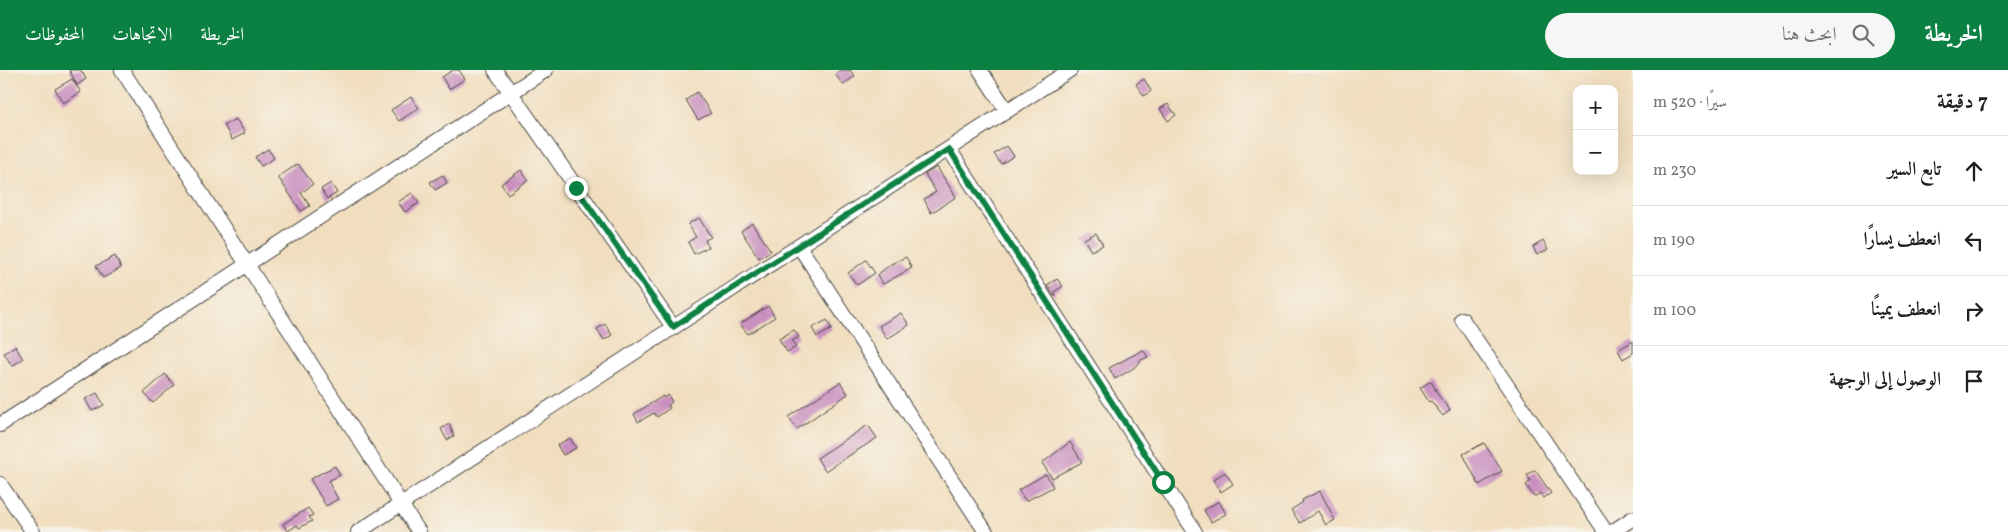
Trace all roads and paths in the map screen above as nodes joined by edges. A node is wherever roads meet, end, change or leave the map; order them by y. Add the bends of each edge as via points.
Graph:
1 (122, 70) edge
2 (495, 70) edge
3 (546, 70) edge
4 (980, 70) edge
5 (1070, 70) edge
6 (511, 93) junction
7 (1007, 111) junction
8 (949, 149) junction
9 (799, 246) junction
10 (247, 265) junction
11 (1462, 319) dead end
12 (673, 327) junction
13 (0, 425) edge
14 (0, 484) edge
15 (401, 504) junction
16 (1633, 518) edge
17 (32, 532) edge
18 (358, 532) edge
19 (419, 532) edge
20 (986, 532) edge
21 (1195, 532) edge
22 (1606, 532) edge
23 (1612, 532) edge

1 - 10 street
2 - 6 street
3 - 6 street
4 - 7 street
5 - 7 street
6 - 10 street
6 - 12 street
7 - 8 street
8 - 9 street
8 - 21 street
9 - 12 street
9 - 20 street
10 - 13 street
10 - 15 street
11 - 22 street
12 - 15 street
14 - 17 street
15 - 18 street
15 - 19 street
16 - 23 street

